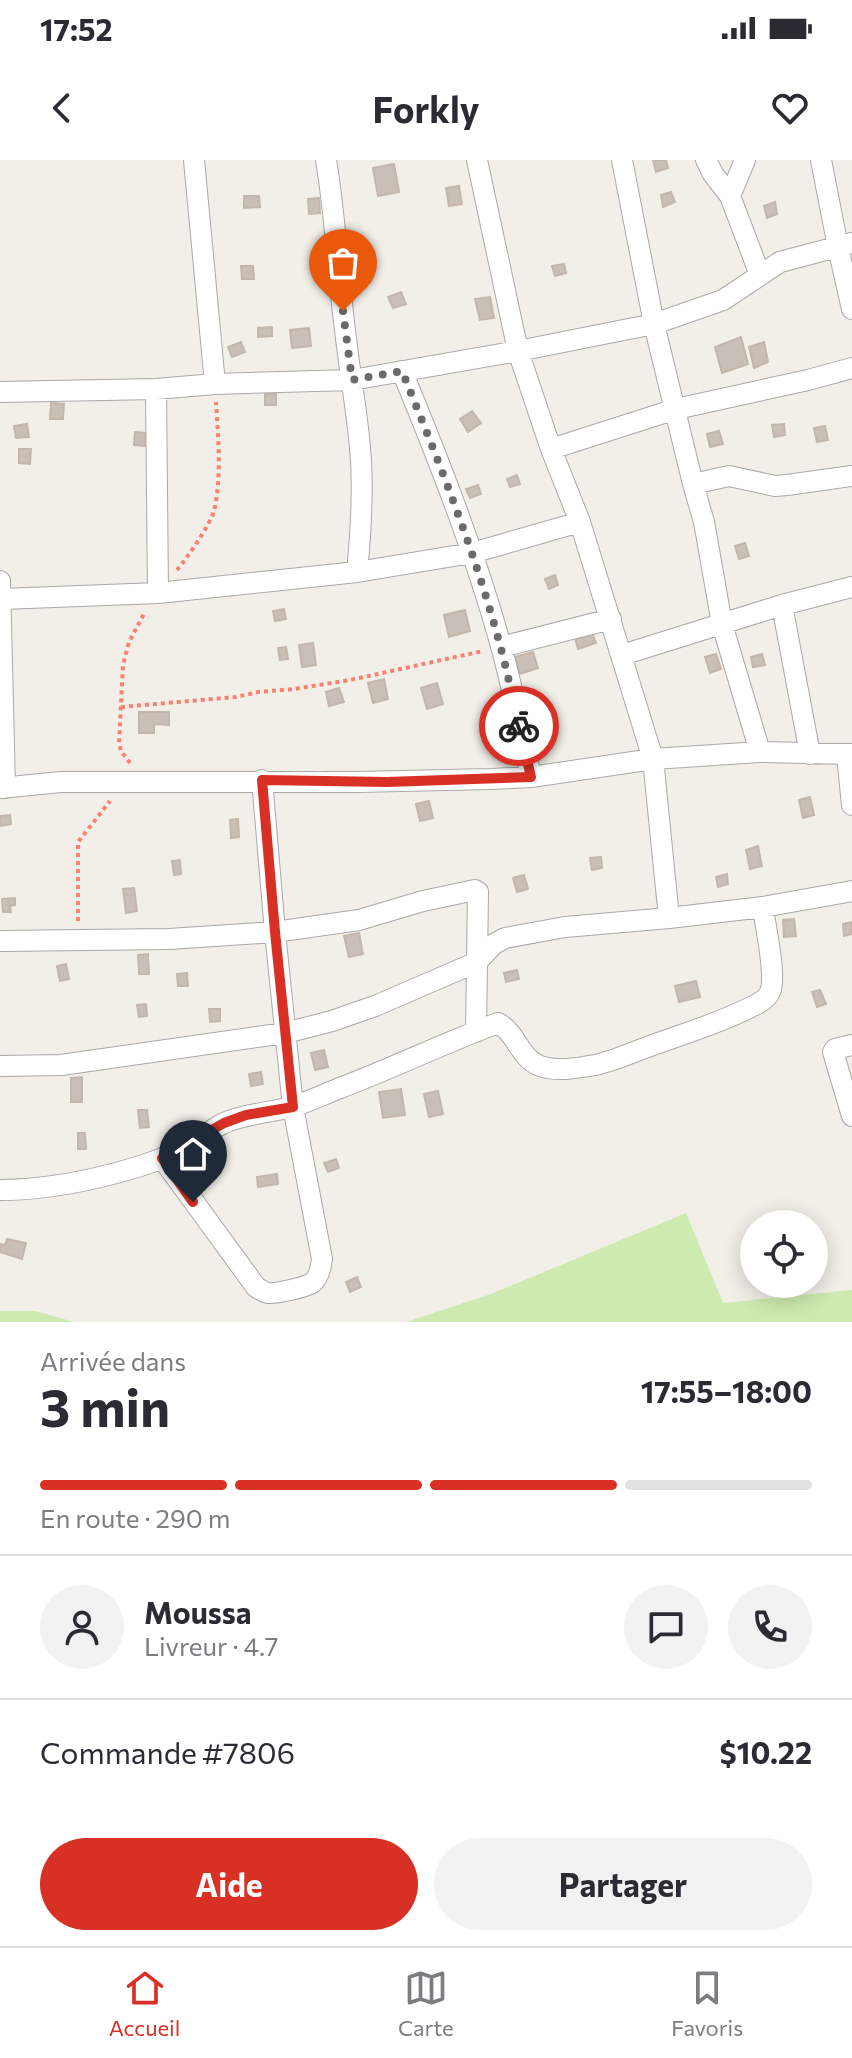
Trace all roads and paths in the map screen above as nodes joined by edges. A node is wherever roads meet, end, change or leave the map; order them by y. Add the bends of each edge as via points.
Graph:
1 (194, 160) edge
2 (326, 160) edge
3 (477, 160) edge
4 (622, 160) edge
5 (706, 160) edge
6 (745, 160) edge
7 (821, 160) edge
8 (730, 196) junction
9 (845, 245) edge
10 (760, 275) junction
11 (852, 309) edge
12 (654, 324) junction
13 (518, 351) junction
14 (852, 368) edge
15 (402, 371) junction
16 (352, 380) junction
17 (215, 384) junction
18 (156, 389) junction
19 (0, 392) edge
20 (676, 409) junction
21 (551, 449) junction
22 (852, 476) edge
23 (693, 484) junction
24 (580, 522) junction
25 (472, 553) junction
26 (357, 572) junction
27 (852, 587) edge
28 (1, 590) edge
29 (158, 593) junction
30 (782, 605) junction
31 (611, 619) junction
32 (722, 624) junction
33 (501, 647) junction
34 (622, 655) junction
35 (121, 707) dead end
36 (760, 752) junction
37 (810, 754) junction
38 (850, 754) edge
39 (653, 759) junction
40 (531, 777) junction
41 (262, 780) junction
42 (126, 782) junction
43 (3, 788) edge
44 (852, 805) edge
45 (852, 891) edge
46 (763, 907) junction
47 (669, 918) junction
48 (275, 932) junction
49 (0, 941) edge
50 (79, 941) junction
51 (477, 962) junction
52 (476, 1032) junction
53 (285, 1033) junction
54 (852, 1045) edge
55 (0, 1066) edge
56 (293, 1107) junction
57 (852, 1116) edge
58 (162, 1158) junction
59 (0, 1190) edge

1 - 17 street
2 - 16 street
3 - 13 street
4 - 12 street
5 - 8 street
6 - 8 street
7 - 9 street
8 - 10 street
9 - 10 street via 780,262
9 - 11 street
10 - 12 street via 723,300
12 - 13 street
12 - 20 street
13 - 15 street
13 - 21 street
14 - 20 street
15 - 16 street
15 - 25 street
16 - 17 street
16 - 26 street via 362,481
17 - 18 street
18 - 19 street
18 - 29 street
20 - 21 street
20 - 23 street
21 - 24 street
22 - 23 street via 775,486 729,476
23 - 32 street
24 - 25 street
24 - 31 street
25 - 26 street
25 - 33 street
26 - 29 street
27 - 30 street
28 - 29 street
28 - 43 street
30 - 32 street
30 - 37 street
31 - 33 street
31 - 34 street
32 - 34 street
32 - 36 street
33 - 35 path via 336,683
33 - 40 street
34 - 39 street
36 - 37 street
36 - 39 street
37 - 38 street
38 - 44 street
39 - 40 street
39 - 47 street
40 - 41 street
41 - 42 street
41 - 48 street
42 - 43 street
42 - 50 path via 78,842
45 - 46 street
46 - 47 street
46 - 52 street via 772,983 768,996 717,1022 602,1063 562,1069 530,1059 498,1023
47 - 51 street via 505,938
48 - 50 street
48 - 51 street via 359,920 475,890
48 - 53 street
49 - 50 street
51 - 52 street
51 - 53 street via 375,1006
52 - 56 street
53 - 55 street via 61,1065
53 - 56 street
54 - 57 street via 833,1052
56 - 58 street via 224,1123 192,1146
56 - 58 street via 322,1259 314,1282 304,1286 265,1293 256,1287
58 - 59 street via 58,1185

